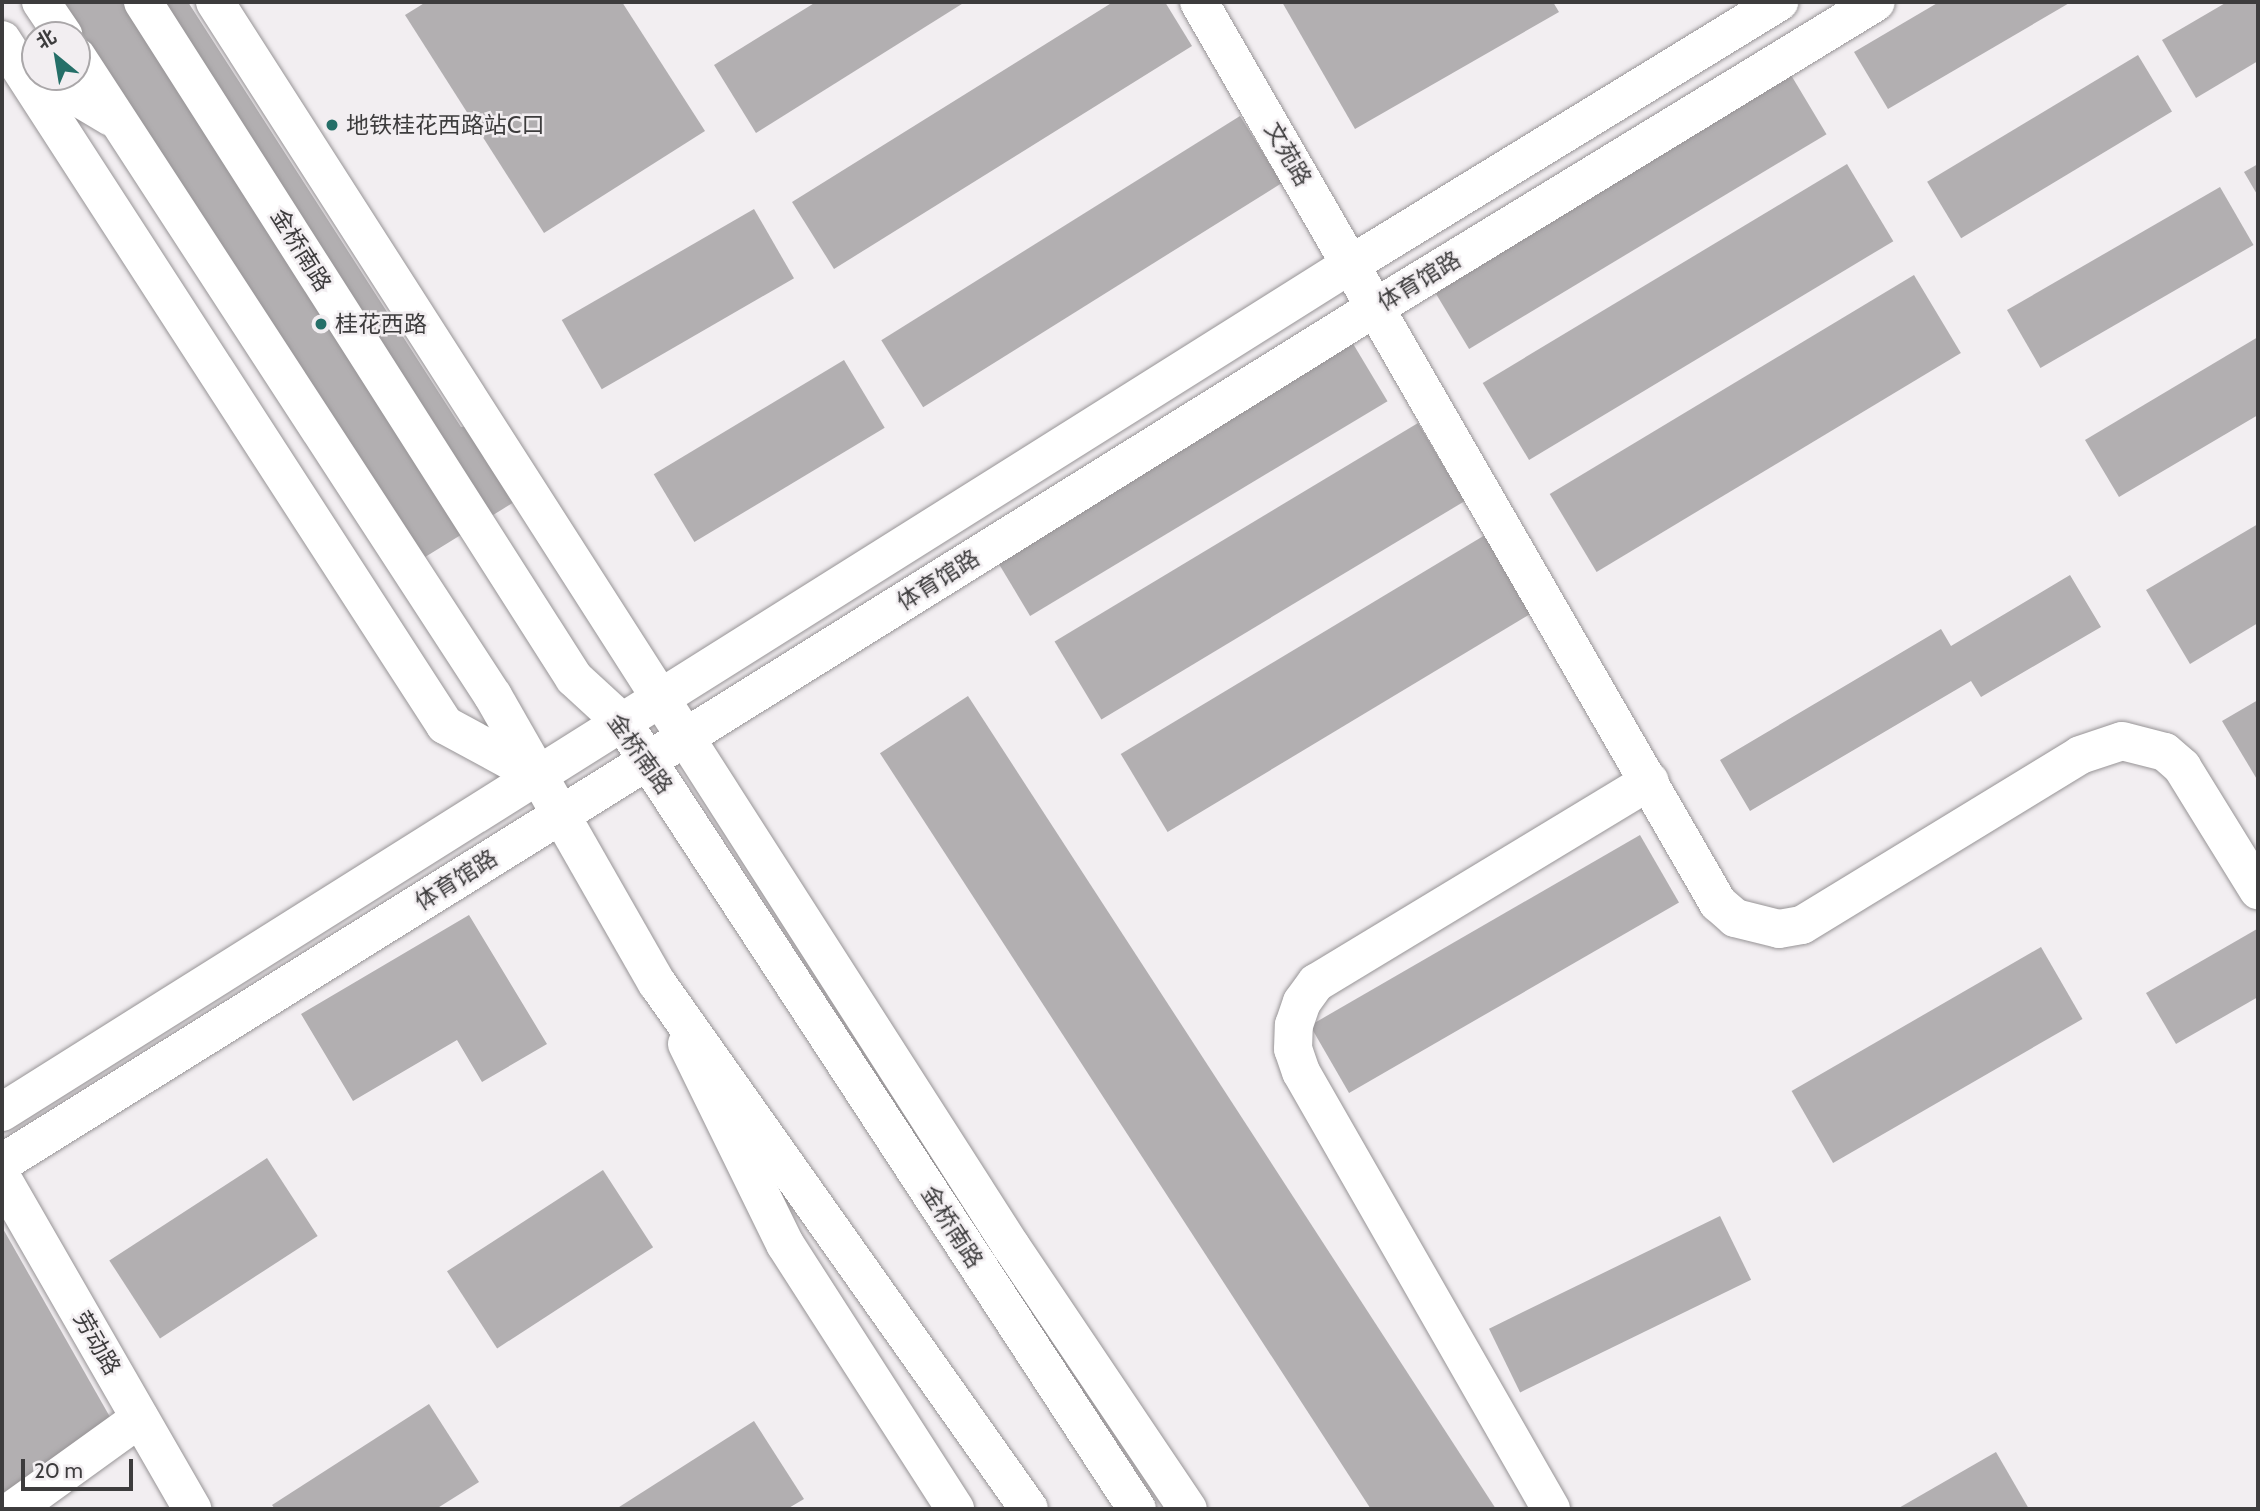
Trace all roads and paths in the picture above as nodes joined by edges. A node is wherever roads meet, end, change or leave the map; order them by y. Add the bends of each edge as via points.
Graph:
1 (41, 2) edge
2 (143, 2) edge
3 (215, 2) edge
4 (1199, 2) edge
5 (1779, 2) edge
6 (1876, 2) edge
7 (54, 21) edge
8 (91, 79) edge
9 (43, 91) edge
10 (71, 91) edge
11 (118, 120) junction
12 (1353, 263) junction
13 (1378, 306) junction
14 (661, 699) junction
15 (623, 723) junction
16 (686, 736) junction
17 (648, 761) junction
18 (539, 776) junction
19 (1650, 781) junction
20 (562, 814) junction
21 (2258, 890) edge
22 (657, 983) junction
23 (2, 1112) edge
24 (2, 1163) edge
25 (2, 1178) edge
26 (140, 1418) junction
27 (14, 1509) edge
28 (192, 1509) edge
29 (955, 1509) edge
30 (1029, 1509) edge
31 (1136, 1509) edge
32 (1188, 1509) edge
33 (1551, 1509) edge

1 - 7 main road
2 - 15 main road, 金桥南路 via 574,678
3 - 14 main road, 金桥南路
4 - 12 main road, 文苑路
5 - 12 main road, 体育馆路
6 - 13 main road, 体育馆路
8 - 11 main road
9 - 18 main road via 446,726
10 - 11 main road
11 - 18 main road via 493,696
12 - 13 main road, 文苑路
12 - 14 main road, 体育馆路
13 - 16 main road, 体育馆路
13 - 19 main road, 文苑路
14 - 15 main road, 体育馆路
14 - 16 main road, 金桥南路
15 - 17 main road, 金桥南路
15 - 18 main road, 体育馆路
16 - 17 main road, 体育馆路
16 - 32 main road, 金桥南路 via 1011,1246
17 - 20 main road, 体育馆路
17 - 31 main road, 金桥南路
18 - 20 main road
18 - 23 main road, 体育馆路
19 - 21 main road, 文苑路 via 1718,902 1735,918 1756,927 1802,925 2080,755 2122,741 2165,752 2182,767
19 - 33 main road via 1317,984 1302,1002 1294,1025 1293,1049 1300,1072
20 - 22 main road
20 - 24 main road, 体育馆路
22 - 29 main road via 785,1244
22 - 30 main road
25 - 26 main road, 劳动路
26 - 27 main road
26 - 28 main road, 劳动路

